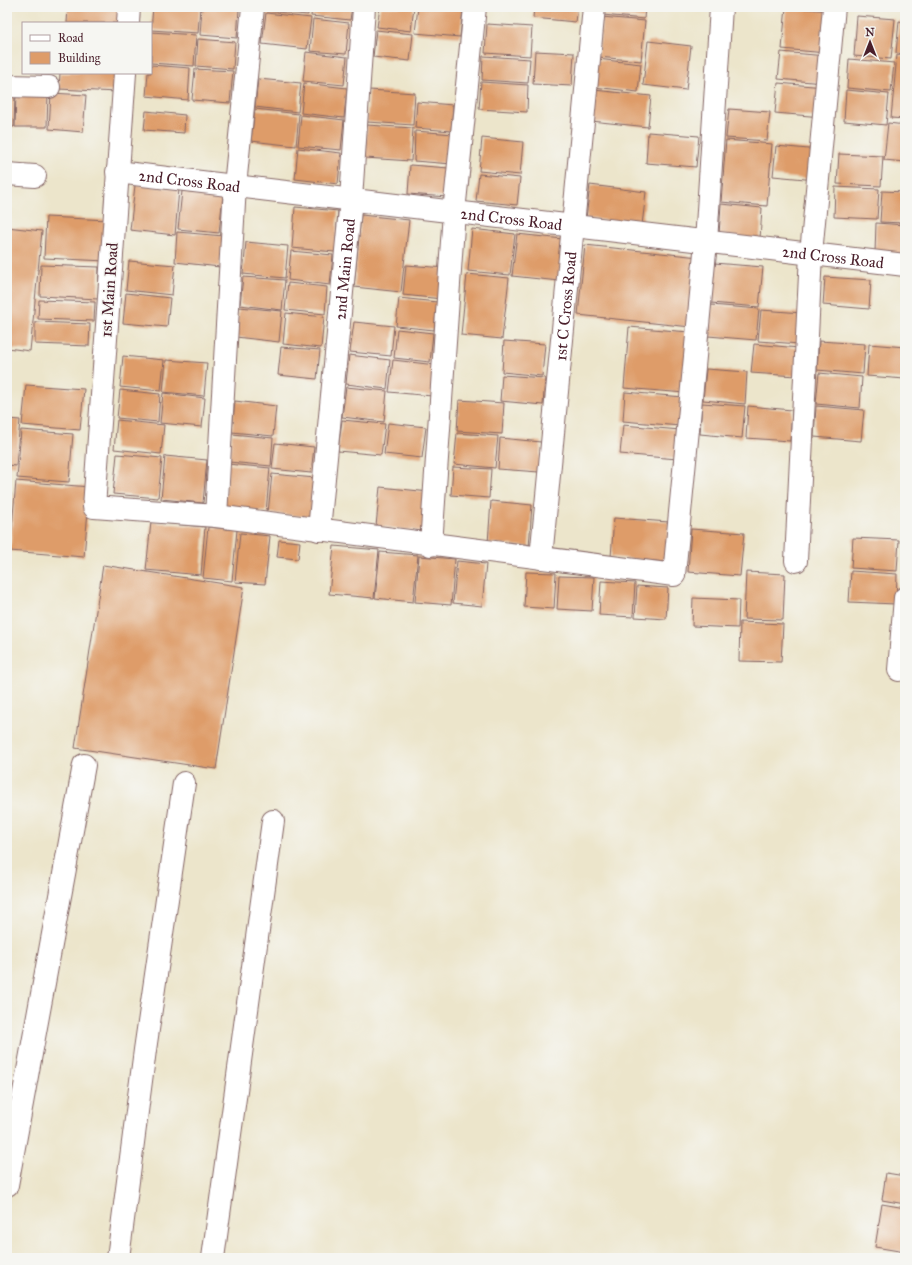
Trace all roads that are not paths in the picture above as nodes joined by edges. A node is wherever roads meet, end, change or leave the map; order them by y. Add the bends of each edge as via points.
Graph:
1 (129, 7) edge
2 (253, 7) edge
3 (364, 7) edge
4 (475, 7) edge
5 (594, 7) edge
6 (721, 7) edge
7 (834, 7) edge
8 (128, 22) edge
9 (124, 74) edge
10 (7, 86) edge
11 (49, 87) dead end
12 (118, 172) junction
13 (7, 174) edge
14 (35, 176) dead end
15 (235, 186) junction
16 (351, 199) junction
17 (454, 212) junction
18 (573, 226) junction
19 (706, 242) junction
20 (811, 254) junction
21 (905, 266) edge
22 (216, 516) junction
23 (319, 530) junction
24 (431, 544) junction
25 (541, 558) junction
26 (796, 561) dead end
27 (905, 598) edge
28 (898, 670) dead end
29 (84, 765) dead end
30 (184, 783) dead end
31 (273, 821) dead end
32 (7, 1185) edge
33 (118, 1258) edge
34 (213, 1258) edge

1 - 8 street
2 - 15 street
3 - 16 street, 2nd Main Road
4 - 17 street
5 - 18 street, 1st C Cross Road
6 - 19 street
7 - 20 street
9 - 12 street, 1st Main Road
10 - 11 street
12 - 15 street, 2nd Cross Road
12 - 22 street, 1st Main Road via 94,507
13 - 14 street
15 - 16 street, 2nd Cross Road
15 - 22 street
16 - 17 street, 2nd Cross Road
16 - 23 street, 2nd Main Road
17 - 18 street, 2nd Cross Road
17 - 24 street
18 - 19 street, 2nd Cross Road
18 - 25 street, 1st C Cross Road
19 - 20 street, 2nd Cross Road
19 - 25 street via 674,575
20 - 21 street, 2nd Cross Road
20 - 26 street
22 - 23 street
23 - 24 street
24 - 25 street
27 - 28 street
29 - 32 street
30 - 33 street
31 - 34 street

